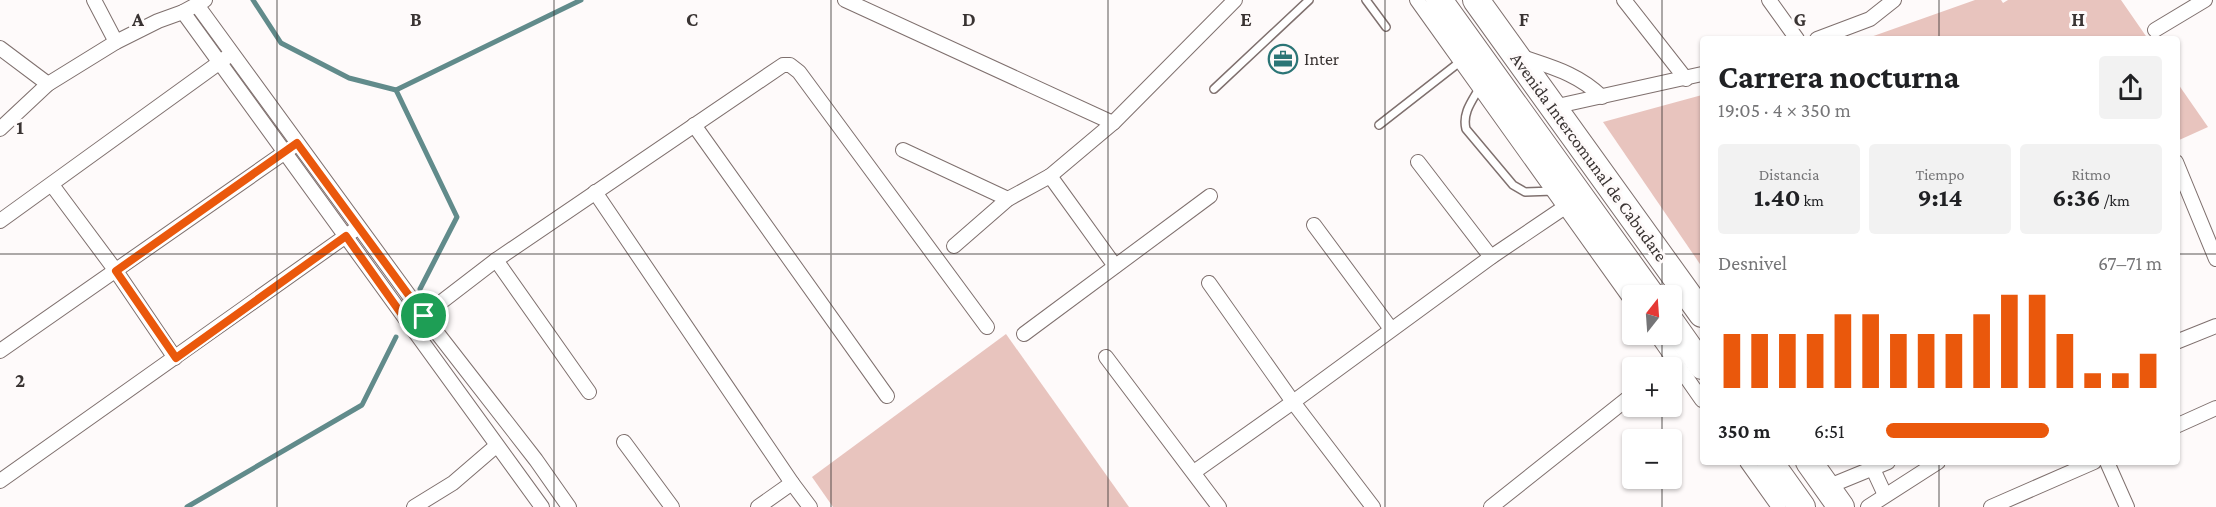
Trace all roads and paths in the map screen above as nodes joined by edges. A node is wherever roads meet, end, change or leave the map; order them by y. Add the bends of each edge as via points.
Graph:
1 (94, 0) edge
2 (845, 0) edge
3 (1235, 0) edge
4 (1309, 0) edge
5 (1366, 0) edge
6 (1418, 0) edge
7 (1439, 0) edge
8 (1476, 0) edge
9 (1624, 0) edge
10 (1769, 0) edge
11 (1894, 0) edge
12 (2205, 0) edge
13 (201, 2) edge
14 (183, 12) junction
15 (1386, 27) dead end
16 (2155, 30) dead end
17 (1795, 36) edge
18 (1825, 36) edge
19 (116, 42) junction
20 (0, 48) edge
21 (232, 54) junction
22 (1516, 55) junction
23 (1461, 61) junction
24 (220, 63) junction
25 (1700, 75) edge
26 (1686, 79) junction
27 (48, 84) junction
28 (1480, 87) junction
29 (1214, 89) dead end
30 (1602, 97) junction
31 (1553, 107) junction
32 (1113, 123) junction
33 (694, 125) junction
34 (1379, 125) dead end
35 (0, 129) edge
36 (297, 143) junction
37 (903, 150) dead end
38 (285, 152) junction
39 (1550, 154) junction
40 (1418, 162) dead end
41 (2180, 172) edge
42 (1050, 176) junction
43 (52, 185) junction
44 (594, 192) junction
45 (1210, 196) dead end
46 (1008, 200) junction
47 (1559, 203) junction
48 (0, 221) edge
49 (1314, 225) dead end
50 (358, 227) junction
51 (346, 236) junction
52 (954, 246) dead end
53 (1491, 256) junction
54 (2216, 259) edge
55 (496, 260) junction
56 (1115, 266) junction
57 (116, 271) junction
58 (1209, 283) dead end
59 (1644, 285) edge
60 (1622, 288) edge
61 (1622, 295) edge
62 (1700, 311) edge
63 (424, 316) junction
64 (410, 326) junction
65 (2216, 326) edge
66 (987, 327) dead end
67 (1391, 329) junction
68 (1024, 334) dead end
69 (1682, 338) edge
70 (2180, 340) edge
71 (1664, 345) edge
72 (0, 351) edge
73 (1106, 357) dead end
74 (176, 358) junction
75 (1700, 363) edge
76 (589, 392) dead end
77 (887, 396) dead end
78 (1700, 397) edge
79 (1293, 402) junction
80 (1622, 403) edge
81 (2214, 413) edge
82 (2180, 425) edge
83 (624, 442) dead end
84 (496, 446) junction
85 (1749, 465) edge
86 (1772, 465) edge
87 (1811, 465) edge
88 (1882, 465) edge
89 (1933, 465) edge
90 (2087, 465) edge
91 (2108, 465) edge
92 (1873, 469) junction
93 (1194, 472) junction
94 (0, 481) edge
95 (792, 483) junction
96 (1885, 495) junction
97 (1834, 497) edge
98 (414, 507) edge
99 (542, 507) edge
100 (569, 507) edge
101 (672, 507) edge
102 (758, 507) edge
103 (810, 507) edge
104 (1219, 507) edge
105 (1373, 507) edge
106 (1491, 507) edge
107 (1779, 507) edge
108 (1802, 507) edge
109 (1868, 507) edge
110 (1991, 507) edge
111 (2127, 507) edge

1 - 19 street
2 - 32 street
3 - 32 street
4 - 29 lane
5 - 15 lane
6 - 23 street
7 - 39 highway, Avenida Intercomunal de Cabudare
8 - 22 highway, Avenida Intercomunal de Cabudare
9 - 26 street
10 - 17 street
11 - 18 street via 1870,19
12 - 16 street
13 - 14 street
13 - 21 street
14 - 19 street
14 - 24 street
19 - 27 street
20 - 27 street
21 - 24 street
21 - 36 street
22 - 30 street via 1574,76
22 - 31 highway, Avenida Intercomunal de Cabudare
23 - 28 street
23 - 34 lane
24 - 38 street
24 - 43 street
25 - 26 street
26 - 30 street
27 - 35 street
28 - 47 street
28 - 47 lane via 1463,120 1466,129 1519,190
30 - 31 street
31 - 62 highway, Avenida Intercomunal de Cabudare
32 - 42 street
33 - 44 street
33 - 66 street via 783,65 795,67
33 - 77 street
36 - 38 street
36 - 50 street
37 - 46 street
38 - 51 street
38 - 57 street
39 - 47 highway
39 - 59 highway, Avenida Intercomunal de Cabudare
40 - 53 street
41 - 54 street
42 - 46 street
42 - 56 street
43 - 48 street
43 - 57 street
44 - 55 street
44 - 95 street
45 - 56 street
46 - 52 street
47 - 53 street
47 - 60 street
47 - 61 street
49 - 67 street
50 - 51 street
50 - 63 street
51 - 64 street
51 - 74 street
53 - 67 street
55 - 63 street
55 - 76 street
56 - 68 street
57 - 72 street
57 - 74 street
58 - 79 street
63 - 64 street
63 - 100 street
64 - 84 street
65 - 70 street
67 - 79 street
69 - 75 highway
71 - 78 street
73 - 93 street
74 - 94 street
79 - 93 street
79 - 105 street
80 - 106 street
81 - 82 street
83 - 101 street
84 - 98 street via 453,483
84 - 99 street
85 - 107 street
86 - 108 highway
87 - 97 highway
88 - 92 street
89 - 96 street
90 - 110 street
91 - 111 street
92 - 96 street
92 - 97 street
93 - 104 street
95 - 102 street
95 - 103 street
96 - 109 street

